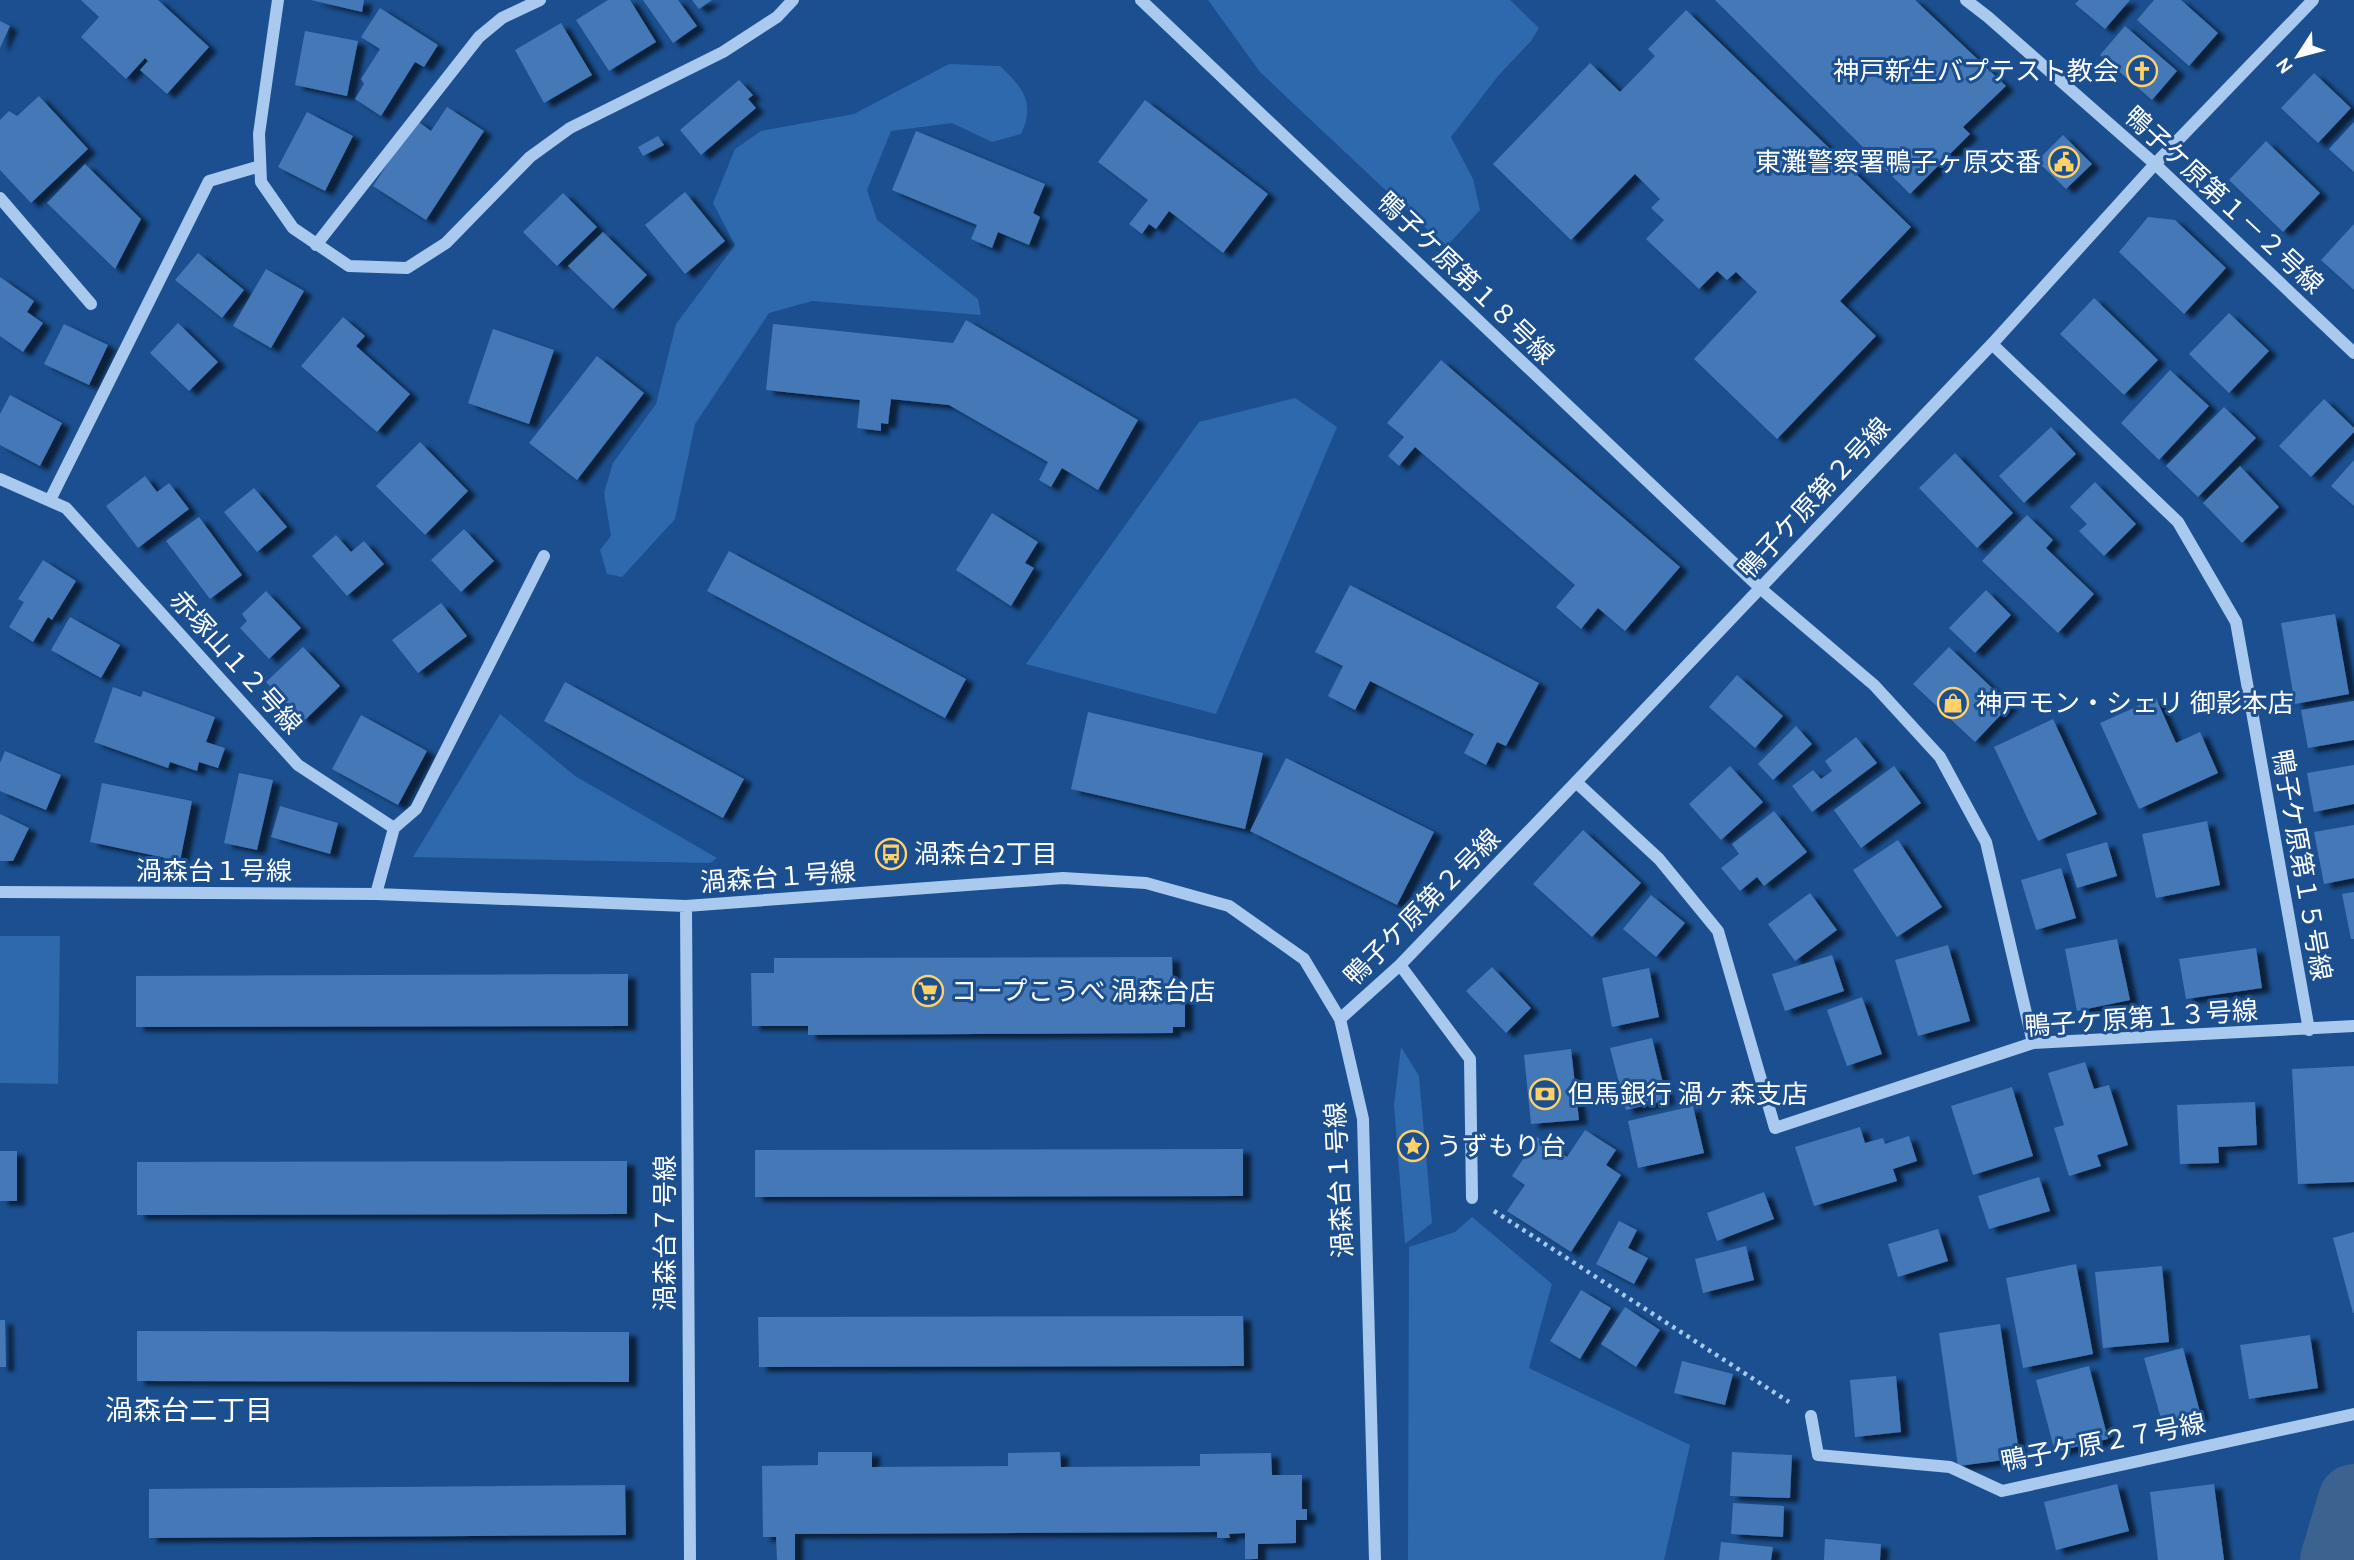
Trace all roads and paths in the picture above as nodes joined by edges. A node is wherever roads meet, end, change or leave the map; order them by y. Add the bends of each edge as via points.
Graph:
1 (278, 0) edge
2 (540, 0) edge
3 (793, 0) edge
4 (1142, 0) edge
5 (1966, 0) edge
6 (2313, 0) edge
7 (2155, 164) junction
8 (260, 166) junction
9 (0, 198) edge
10 (316, 244) junction
11 (91, 304) dead end
12 (1992, 344) junction
13 (2354, 353) edge
14 (0, 479) edge
15 (50, 500) junction
16 (544, 556) dead end
17 (1760, 588) junction
18 (1576, 782) junction
19 (394, 828) junction
20 (0, 892) edge
21 (376, 894) junction
22 (686, 906) junction
23 (1400, 965) junction
24 (1340, 1019) junction
25 (2354, 1026) edge
26 (2309, 1030) junction
27 (2033, 1043) junction
28 (1472, 1198) joint
29 (2354, 1414) edge
30 (1811, 1416) joint
31 (690, 1560) edge
32 (1375, 1560) edge

1 - 8 street via 259,134
2 - 10 street via 502,18 480,37
3 - 10 street via 777,17 723,52 570,128 530,157 446,243 407,268 349,266
4 - 17 street, 鴨子ケ原第１８号線
5 - 7 street, 鴨子ケ原第１－２号線
6 - 7 street, 鴨子ケ原第２号線
7 - 12 street, 鴨子ケ原第２号線
7 - 13 street, 鴨子ケ原第１－２号線
8 - 10 street via 261,182 293,228
8 - 15 street via 209,181
9 - 11 street
12 - 17 street, 鴨子ケ原第２号線
12 - 26 street, 鴨子ケ原第１５号線 via 2178,522 2236,622
14 - 15 street, 赤塚山１２号線
15 - 19 street, 赤塚山１２号線 via 66,508 298,765
16 - 19 street via 416,809
17 - 18 street, 鴨子ケ原第２号線
17 - 27 street, 鴨子ケ原第１８号線 via 1874,685 1940,757 1986,842
18 - 23 street, 鴨子ケ原第２号線
18 - 27 street, 鴨子ケ原第１３号線 via 1659,859 1717,931 1775,1128
19 - 21 street
20 - 21 street, 渦森台１号線
21 - 22 street, 渦森台１号線
22 - 24 street, 渦森台１号線 via 1063,878 1146,883 1229,906 1304,959
22 - 31 street, 渦森台７号線
23 - 24 street, 鴨子ケ原第２号線
23 - 28 street via 1470,1059
24 - 32 street, 渦森台１号線 via 1363,1119
25 - 26 street, 鴨子ケ原第１３号線
26 - 27 street, 鴨子ケ原第１３号線
28 - 30 path
29 - 30 street, 鴨子ケ原２７号線 via 2002,1491 1950,1467 1818,1455

